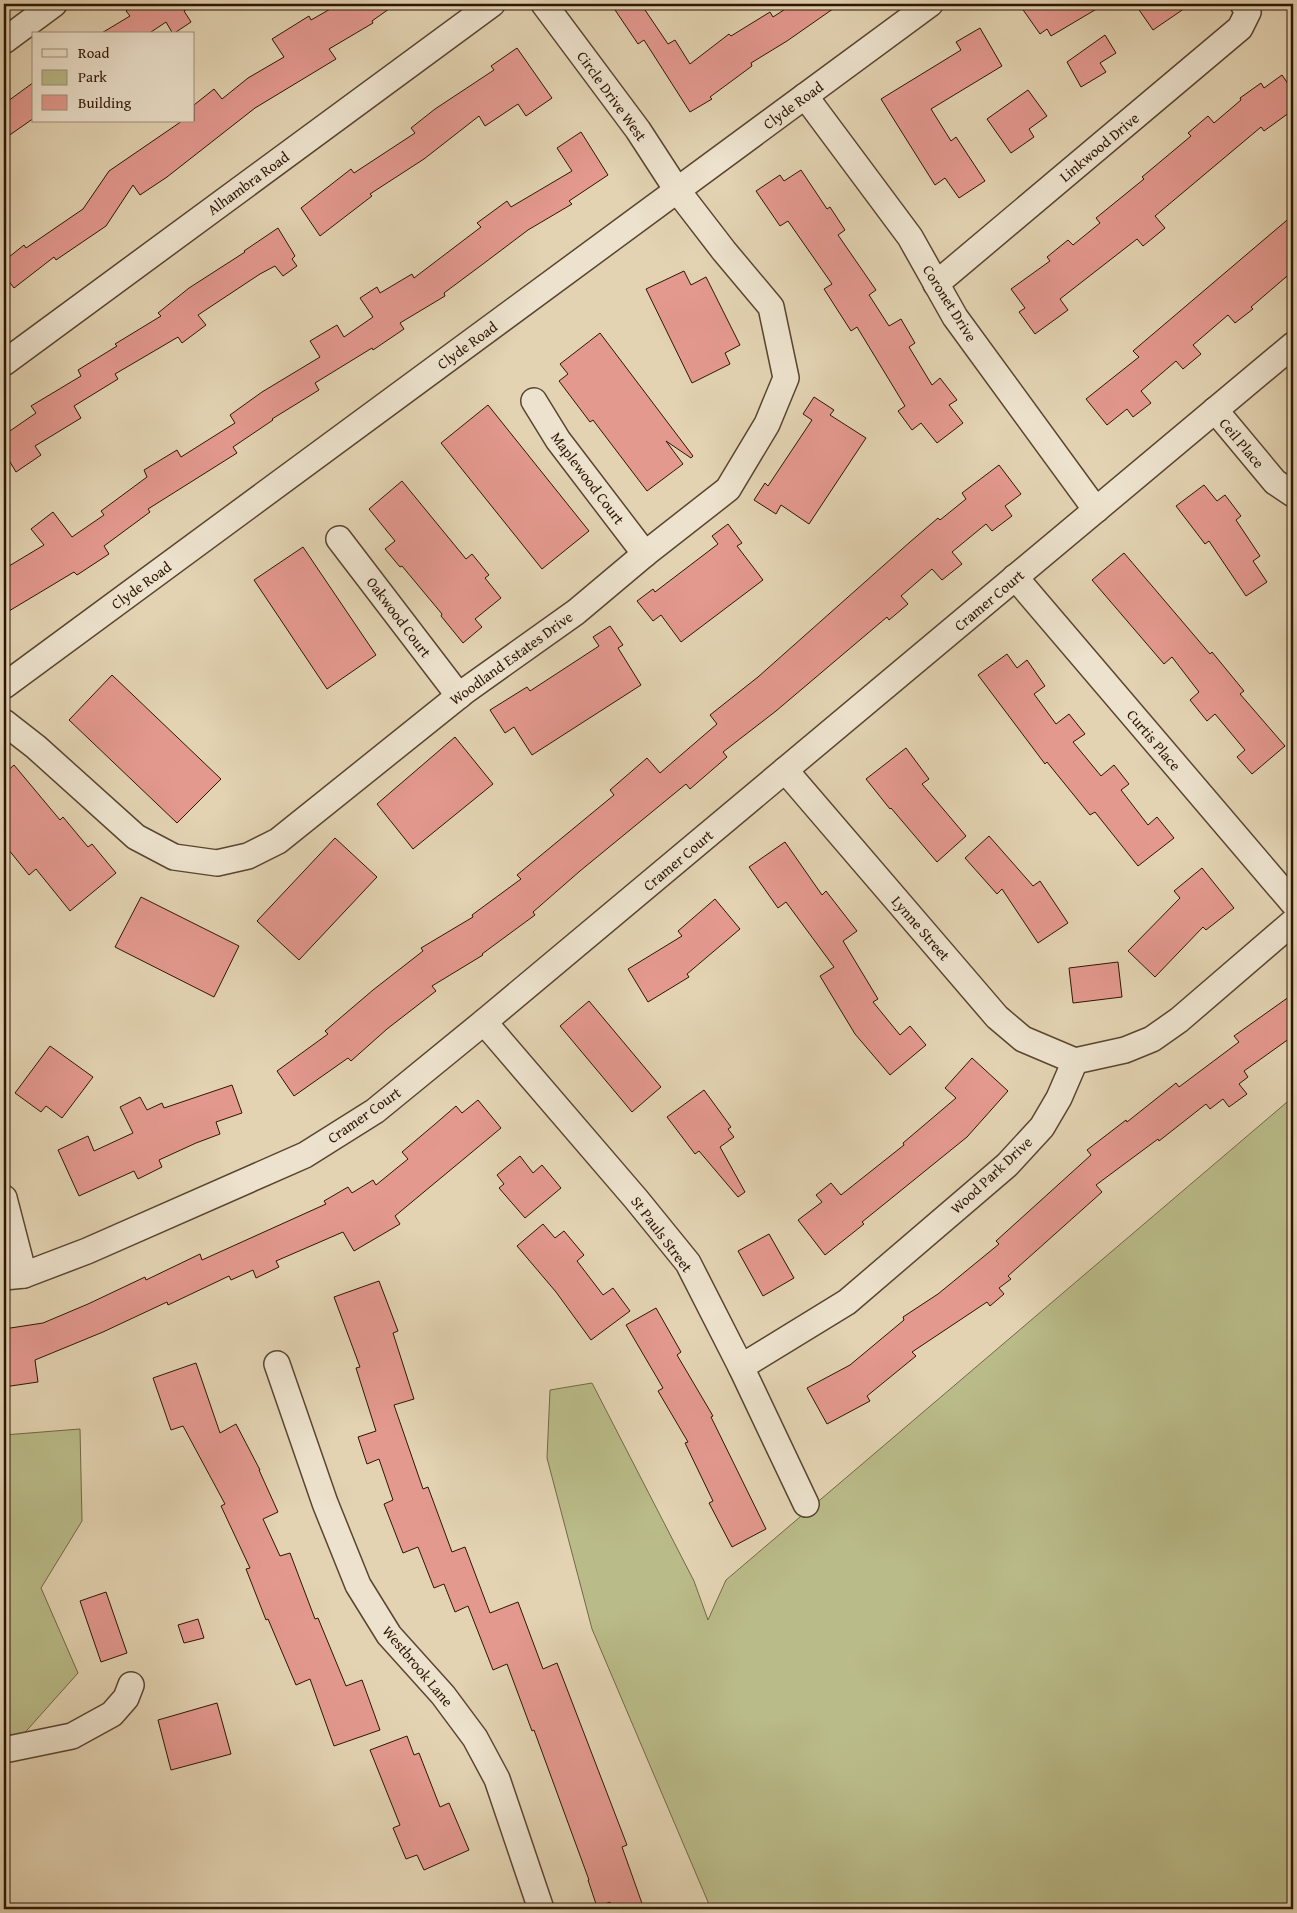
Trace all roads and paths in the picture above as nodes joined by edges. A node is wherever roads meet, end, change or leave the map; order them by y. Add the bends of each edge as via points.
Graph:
1 (54, 4) edge
2 (492, 4) edge
3 (544, 4) edge
4 (930, 4) edge
5 (1243, 4) edge
6 (4, 40) edge
7 (805, 96) junction
8 (677, 190) junction
9 (936, 284) junction
10 (1293, 345) edge
11 (4, 363) edge
12 (534, 400) dead end
13 (1215, 410) junction
14 (1293, 494) edge
15 (1096, 510) junction
16 (339, 539) dead end
17 (644, 554) junction
18 (1016, 577) junction
19 (4, 686) edge
20 (459, 696) junction
21 (4, 722) edge
22 (786, 770) junction
23 (1293, 903) edge
24 (1293, 922) edge
25 (484, 1022) junction
26 (1075, 1061) junction
27 (4, 1198) edge
28 (14, 1276) edge
29 (277, 1364) dead end
30 (741, 1367) junction
31 (806, 1504) dead end
32 (131, 1685) dead end
33 (4, 1750) edge
34 (540, 1909) edge

1 - 6 street
2 - 11 street, Alhambra Road
3 - 8 street, Circle Drive West via 638,130
4 - 7 street, Clyde Road
5 - 9 street, Linkwood Drive via 1248,12 1240,28
7 - 8 street, Clyde Road
7 - 9 street, Coronet Drive via 910,237
8 - 17 street, Woodland Estates Drive via 771,307 786,378 768,424 728,489
8 - 19 street, Clyde Road
9 - 15 street, Coronet Drive via 955,316
10 - 13 street, Cramer Court
12 - 17 street, Maplewood Court via 558,440
13 - 14 street, Ceil Place via 1275,482
13 - 15 street, Cramer Court
15 - 18 street, Cramer Court
16 - 20 street, Oakwood Court
17 - 20 street, Woodland Estates Drive via 576,612
18 - 22 street, Cramer Court
18 - 23 street, Curtis Place
20 - 21 street, Woodland Estates Drive via 278,841 248,856 217,863 174,857 136,837
22 - 25 street, Cramer Court
22 - 26 street, Lynne Street via 998,1017 1023,1039
24 - 26 street via 1180,1020 1152,1039 1124,1050
25 - 28 street, Cramer Court via 375,1111 305,1156 87,1251
25 - 30 street, St Pauls Street via 688,1263
26 - 30 street, Wood Park Drive via 1042,1127 1007,1165 847,1302
27 - 28 street
29 - 34 street, Westbrook Lane via 325,1503 358,1585 389,1634 442,1694 475,1738 497,1780
30 - 31 street, St Pauls Street
32 - 33 street via 126,1698 112,1714 72,1736

